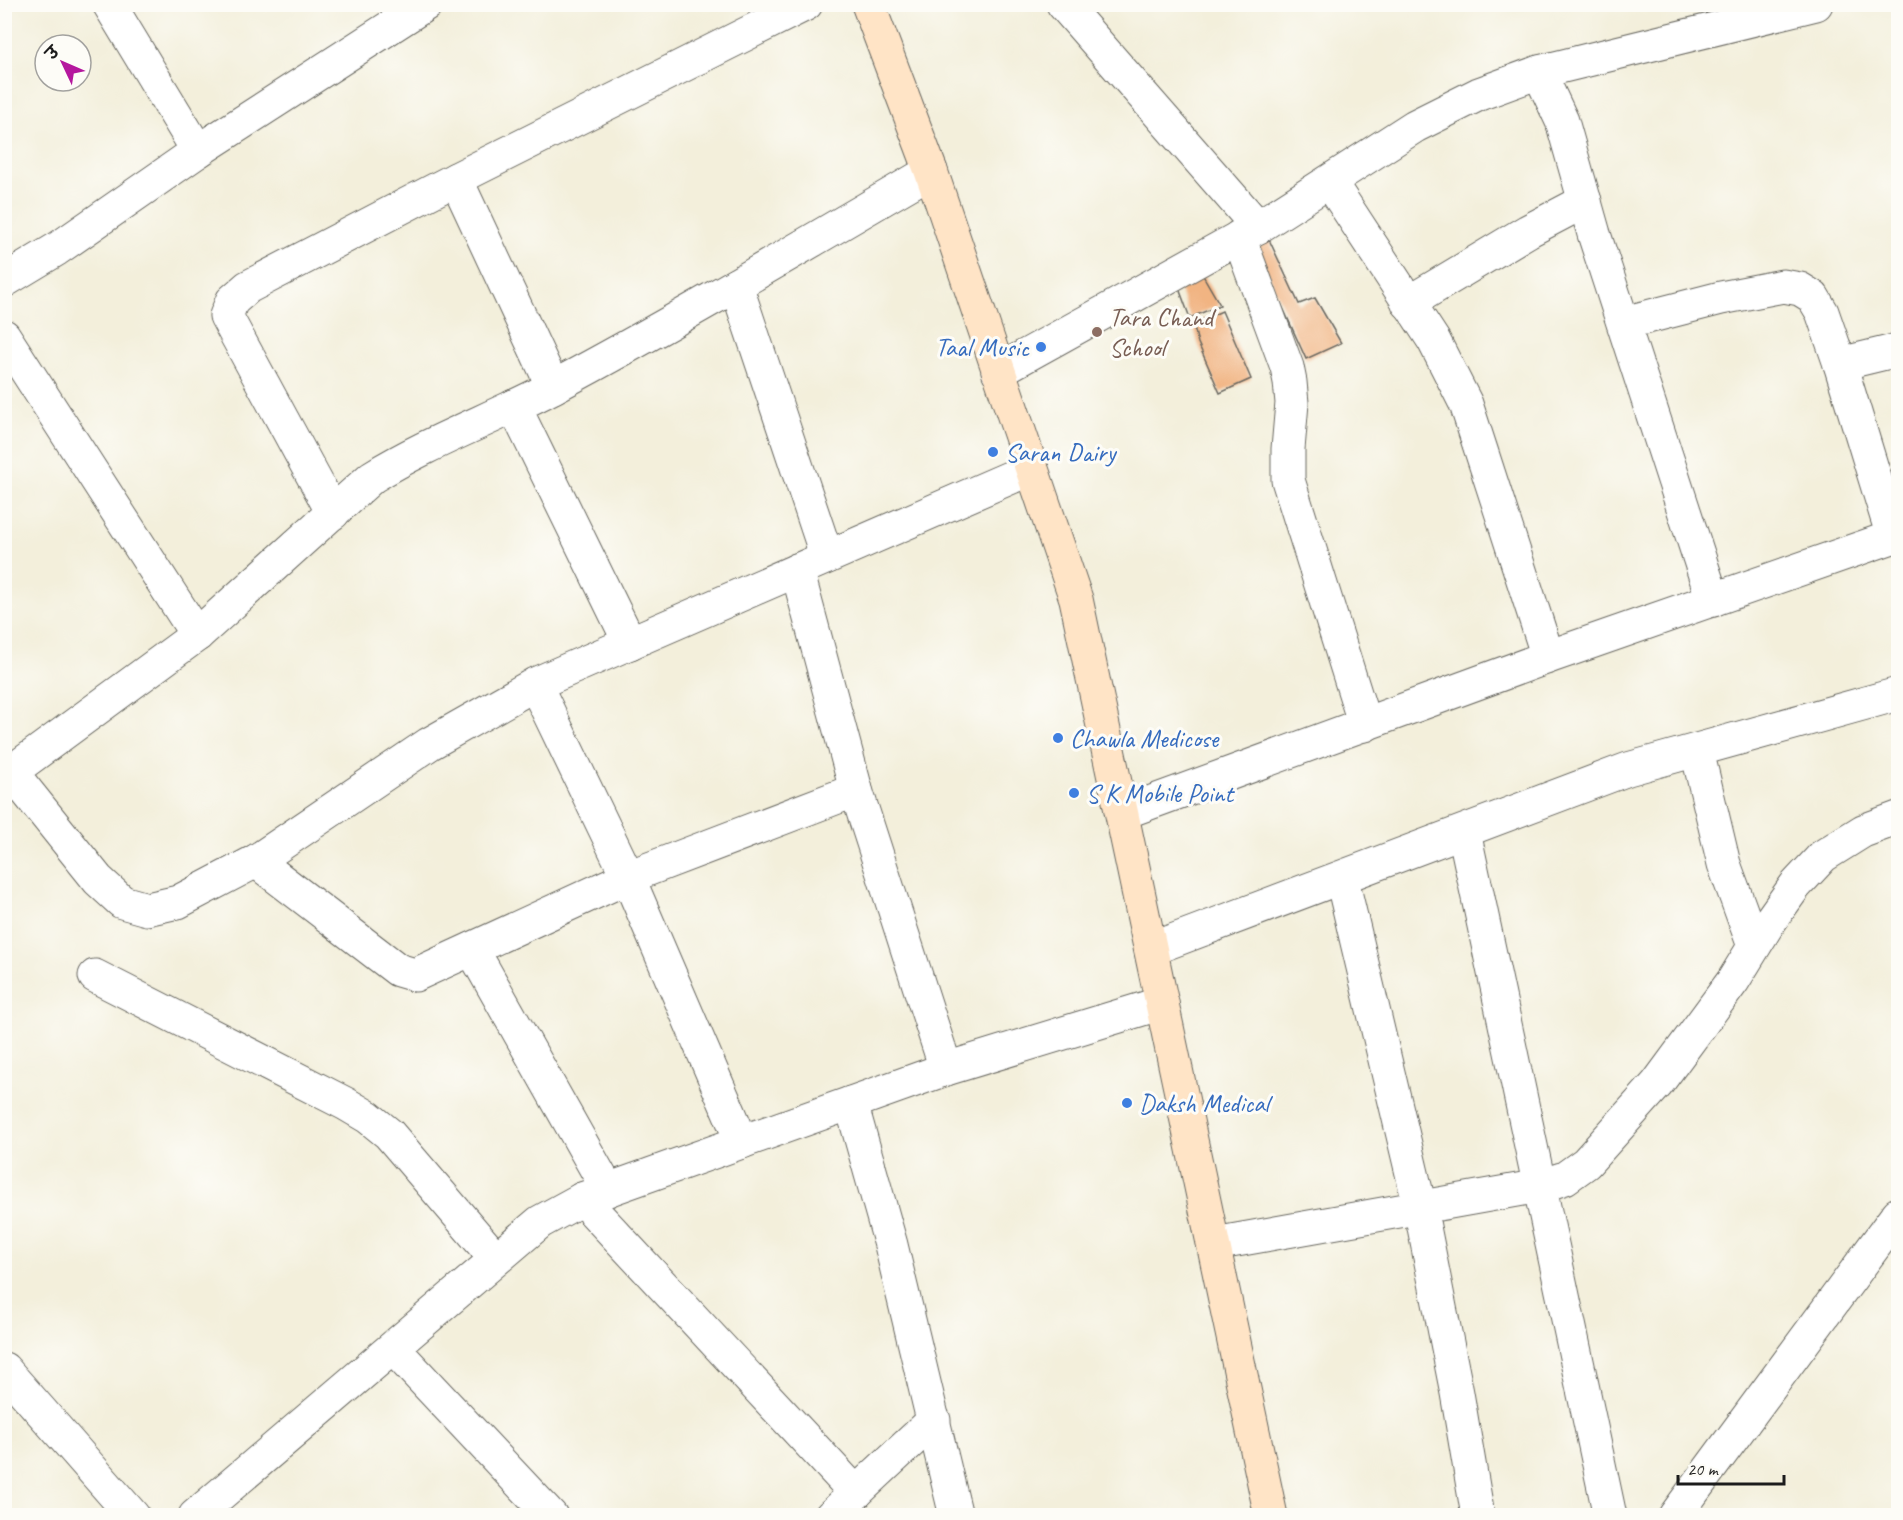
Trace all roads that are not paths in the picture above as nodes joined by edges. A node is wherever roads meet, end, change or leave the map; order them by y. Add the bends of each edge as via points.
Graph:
1 (109, 4) edge
2 (426, 4) edge
3 (806, 4) edge
4 (868, 4) edge
5 (1063, 4) edge
6 (1816, 4) edge
7 (1539, 72) junction
8 (198, 151) junction
9 (931, 171) junction
10 (456, 179) junction
11 (1330, 182) junction
12 (1585, 201) junction
13 (1248, 232) junction
14 (4, 281) edge
15 (736, 285) junction
16 (1408, 303) junction
17 (1624, 323) junction
18 (4, 336) edge
19 (1899, 350) edge
20 (1840, 364) junction
21 (998, 371) junction
22 (553, 387) junction
23 (514, 406) junction
24 (1030, 469) junction
25 (333, 513) junction
26 (1896, 536) edge
27 (827, 557) junction
28 (797, 570) junction
29 (1713, 600) junction
30 (197, 635) junction
31 (630, 643) junction
32 (1548, 657) junction
33 (535, 684) junction
34 (1899, 694) edge
35 (1365, 725) junction
36 (1697, 751) junction
37 (8, 775) edge
38 (856, 790) junction
39 (1122, 813) junction
40 (1899, 818) edge
41 (1464, 832) junction
42 (256, 861) junction
43 (627, 877) junction
44 (1342, 879) junction
45 (1754, 946) junction
46 (472, 949) junction
47 (1151, 949) junction
48 (95, 976) dead end
49 (1162, 1003) junction
50 (946, 1069) junction
51 (851, 1103) junction
52 (742, 1142) junction
53 (1540, 1186) junction
54 (595, 1195) junction
55 (1420, 1207) junction
56 (1899, 1214) edge
57 (1214, 1244) junction
58 (496, 1259) junction
59 (393, 1348) junction
60 (4, 1369) edge
61 (934, 1420) junction
62 (856, 1493) junction
63 (199, 1514) edge
64 (133, 1515) edge
65 (551, 1515) edge
66 (831, 1515) edge
67 (956, 1515) edge
68 (1270, 1515) edge
69 (1478, 1515) edge
70 (1610, 1515) edge
71 (1675, 1515) edge

1 - 8 street
2 - 8 street
3 - 10 street
4 - 9 main road
5 - 13 street
6 - 7 street
7 - 11 street via 1479,94 1415,126
7 - 12 street via 1562,121
8 - 14 street
9 - 15 street
9 - 21 main road
10 - 22 street
10 - 25 street via 248,287 232,301 226,316
11 - 13 street
11 - 16 street
12 - 16 street
12 - 17 street
13 - 21 street
13 - 35 street via 1287,367 1292,404 1288,480
15 - 22 street
15 - 27 street
16 - 32 street via 1434,341 1466,404
17 - 20 street via 1783,286 1800,289 1813,297 1822,312
17 - 29 street
18 - 30 street
19 - 20 street
20 - 26 street
21 - 24 main road
22 - 23 street
23 - 25 street via 405,457 372,477
23 - 31 street
24 - 27 street
24 - 39 main road via 1076,599
25 - 30 street
26 - 29 street
27 - 28 street
28 - 31 street
28 - 38 street
29 - 32 street
30 - 37 street
31 - 33 street
32 - 35 street
33 - 42 street via 429,744
33 - 43 street
34 - 36 street
35 - 39 street
36 - 41 street via 1628,769
36 - 45 street via 1724,864
37 - 42 street via 98,880 122,902 147,909 178,902
38 - 43 street
38 - 50 street
39 - 47 main road
40 - 45 street via 1863,831 1823,856 1795,886
41 - 44 street
41 - 53 street
42 - 46 street via 398,970 415,975
43 - 46 street
43 - 52 street
44 - 47 street
44 - 55 street
45 - 53 street via 1658,1084 1586,1163 1565,1178
46 - 54 street
47 - 49 main road
48 - 58 street via 368,1118 389,1134
49 - 50 street
49 - 57 main road
50 - 51 street
51 - 52 street
51 - 61 street
52 - 54 street
53 - 55 street
53 - 70 street
54 - 58 street via 540,1222
54 - 62 street
55 - 57 street
55 - 69 street
56 - 71 street
57 - 68 main road
58 - 59 street
59 - 63 street
59 - 65 street
60 - 64 street
61 - 62 street
61 - 67 street
62 - 66 street

